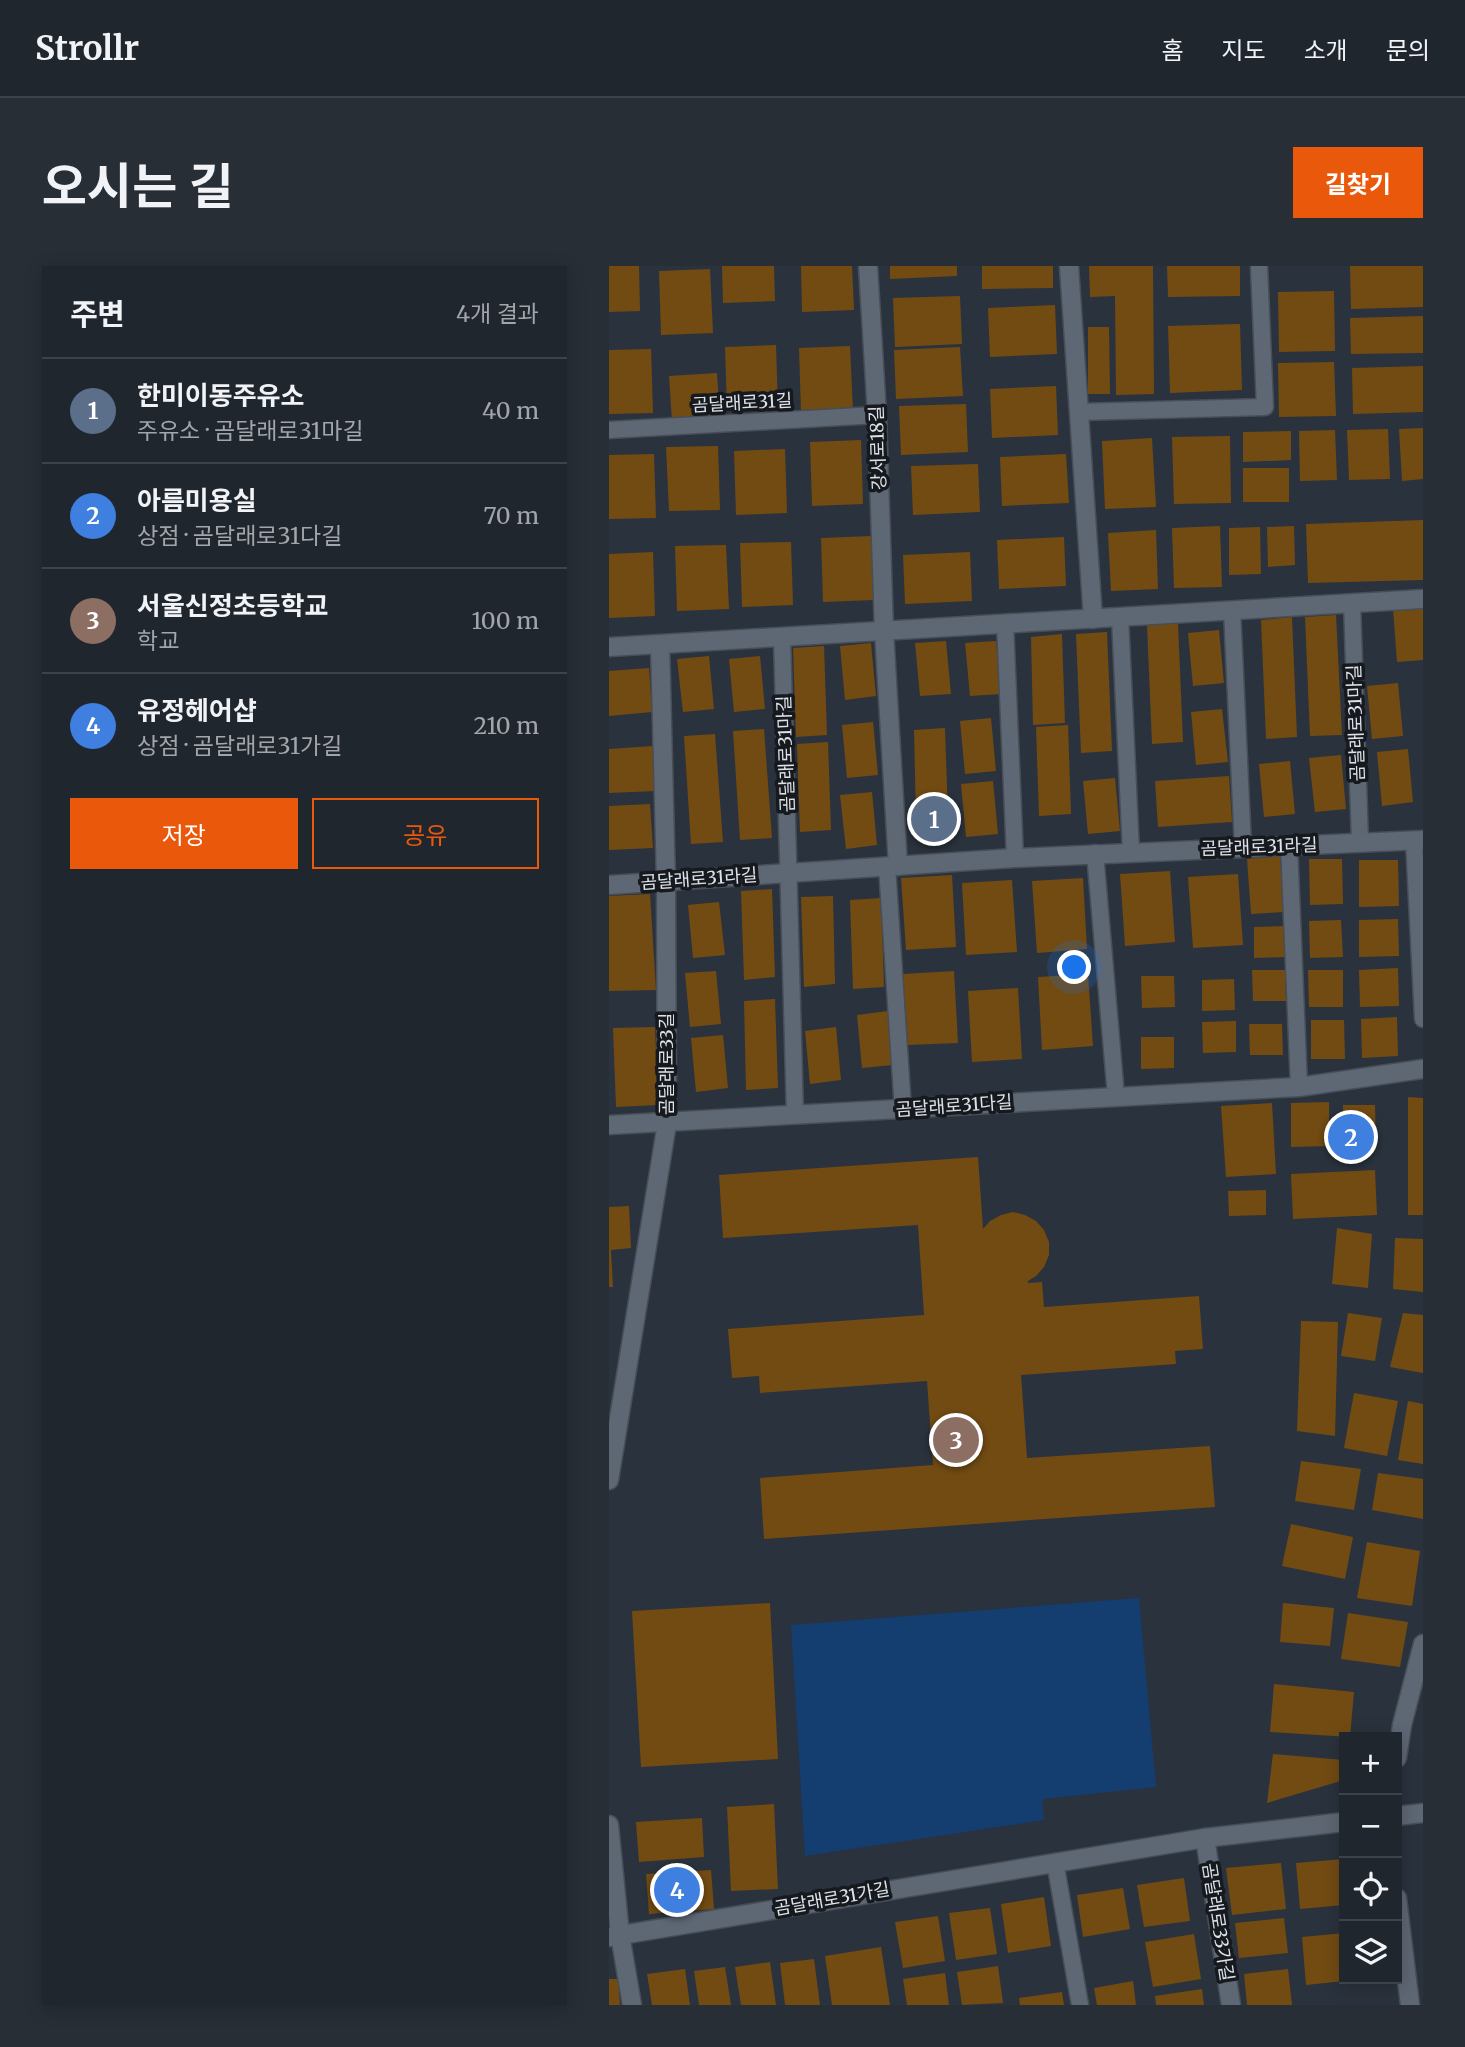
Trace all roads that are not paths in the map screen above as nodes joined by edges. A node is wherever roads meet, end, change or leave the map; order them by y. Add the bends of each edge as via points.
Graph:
1 (868, 266) edge
2 (1069, 266) edge
3 (1259, 266) edge
4 (1079, 412) junction
5 (877, 415) junction
6 (609, 430) edge
7 (1423, 599) edge
8 (1352, 603) junction
9 (1232, 610) junction
10 (1120, 617) junction
11 (1093, 619) junction
12 (1005, 623) junction
13 (884, 631) junction
14 (782, 636) junction
15 (660, 644) junction
16 (609, 647) edge
17 (1419, 840) edge
18 (1360, 842) junction
19 (1289, 845) junction
20 (1243, 847) junction
21 (1131, 852) junction
22 (1095, 853) junction
23 (1015, 858) junction
24 (892, 866) junction
25 (789, 872) junction
26 (666, 881) junction
27 (609, 885) edge
28 (1423, 1019) edge
29 (1423, 1069) edge
30 (1299, 1087) junction
31 (1116, 1096) junction
32 (902, 1110) junction
33 (795, 1115) junction
34 (667, 1123) junction
35 (609, 1125) edge
36 (609, 1480) edge
37 (1423, 1644) edge
38 (1401, 1732) edge
39 (1423, 1812) edge
40 (1402, 1815) edge
41 (1339, 1823) edge
42 (609, 1825) edge
43 (1205, 1838) junction
44 (1055, 1861) junction
45 (1400, 1921) edge
46 (615, 1936) edge
47 (632, 2005) edge
48 (1080, 2005) edge
49 (1231, 2005) edge
50 (1410, 2005) edge

1 - 5 street, 강서로18길
2 - 4 street
3 - 4 lane via 1265,407
4 - 11 street
5 - 6 lane, 곰달래로31길
5 - 13 street, 강서로18길
7 - 8 street
8 - 9 street
8 - 18 lane, 곰달래로31마길
9 - 10 street
9 - 20 lane
10 - 11 street
10 - 21 lane
11 - 12 street
12 - 13 street
12 - 23 lane
13 - 14 street
13 - 24 street
14 - 15 street
14 - 25 lane, 곰달래로31마길
15 - 16 street
15 - 26 street, 곰달래로33길
17 - 18 street, 곰달래로31라길
17 - 28 lane
18 - 19 street, 곰달래로31라길
19 - 20 street, 곰달래로31라길
19 - 30 lane
20 - 21 street, 곰달래로31라길
21 - 22 street, 곰달래로31라길
22 - 23 street, 곰달래로31라길
22 - 31 lane
23 - 24 street, 곰달래로31라길
24 - 25 street, 곰달래로31라길
24 - 32 lane
25 - 26 street, 곰달래로31라길
25 - 33 lane
26 - 27 street, 곰달래로31라길
26 - 34 street, 곰달래로33길
29 - 30 street, 곰달래로31다길
30 - 31 street, 곰달래로31다길
31 - 32 street, 곰달래로31다길
32 - 33 street, 곰달래로31다길
33 - 34 street, 곰달래로31다길
34 - 35 street, 곰달래로31다길
34 - 36 street, 곰달래로33길
37 - 38 street
39 - 40 street
41 - 43 street, 곰달래로31가길
42 - 46 street
43 - 44 street, 곰달래로31가길
43 - 49 street, 곰달래로33가길
44 - 46 street, 곰달래로31가길
44 - 48 lane
45 - 50 street
46 - 47 street

